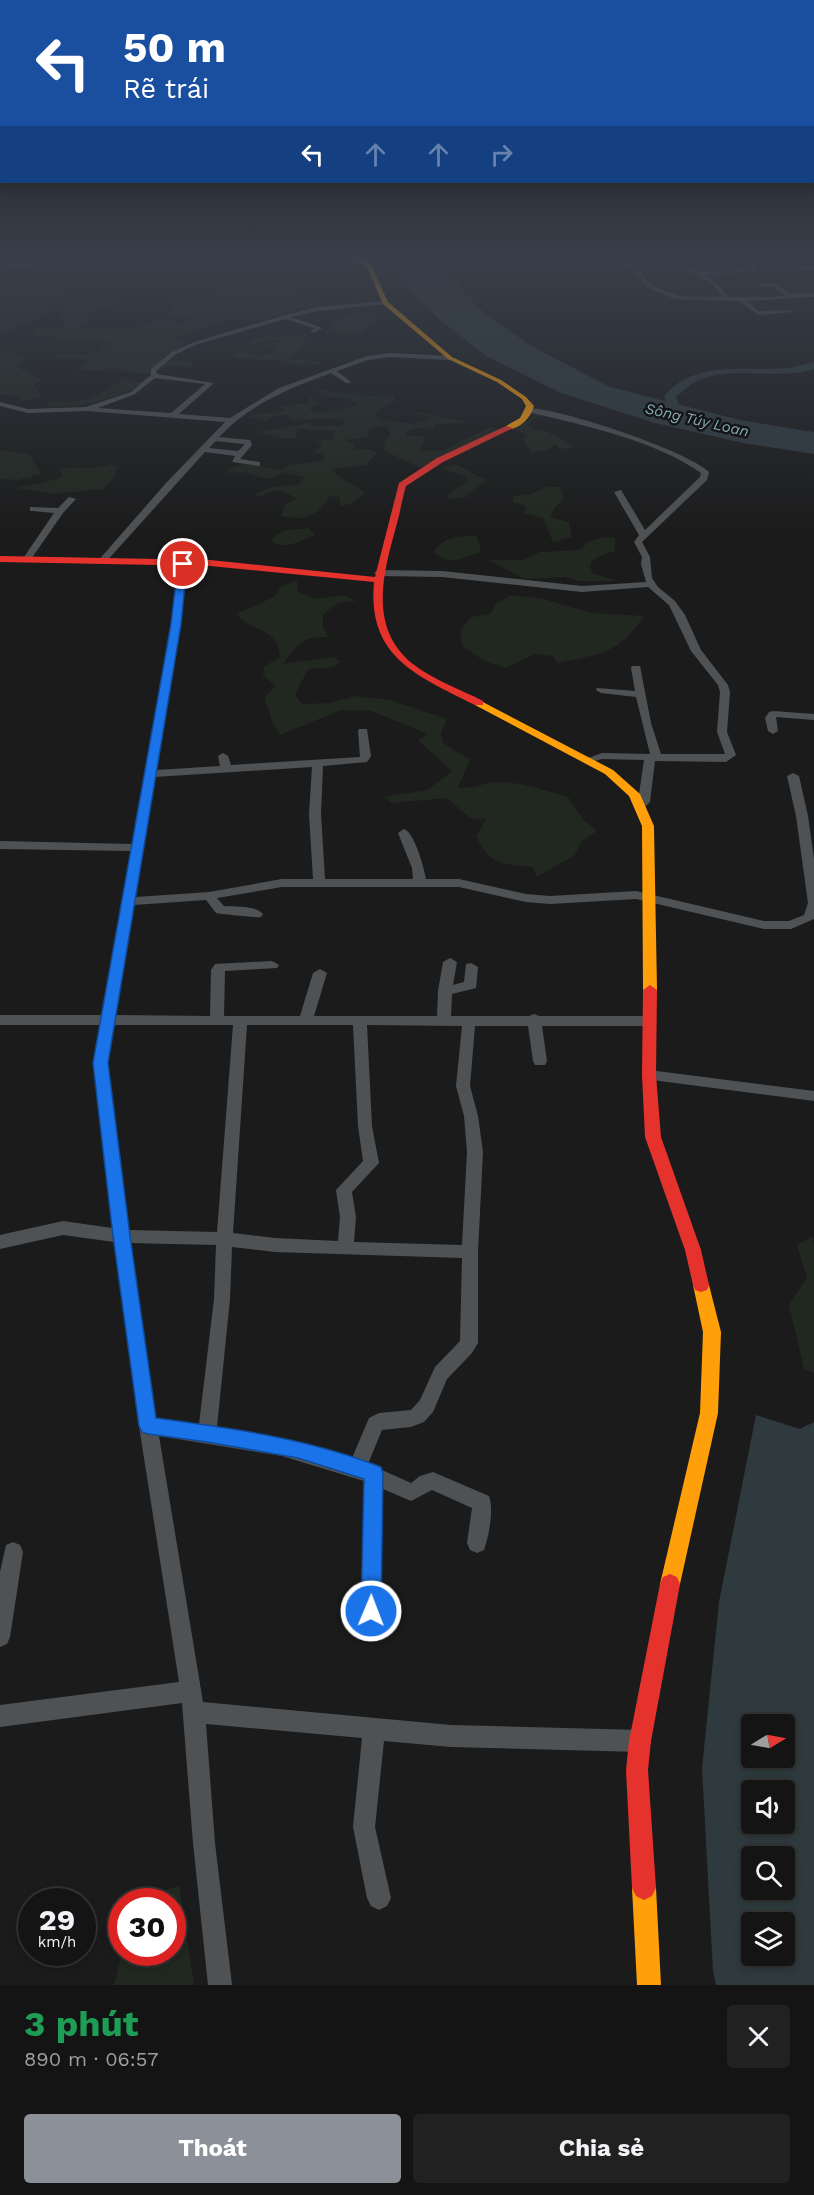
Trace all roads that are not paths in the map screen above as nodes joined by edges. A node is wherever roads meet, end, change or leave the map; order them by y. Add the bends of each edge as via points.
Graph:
1 (185, 349) edge
2 (439, 349) edge
3 (450, 358) junction
4 (332, 371) junction
5 (154, 376) junction
6 (348, 382) dead end
7 (0, 404) edge
8 (87, 409) junction
9 (530, 410) junction
10 (174, 414) junction
11 (231, 420) junction
12 (213, 438) junction
13 (202, 449) junction
14 (240, 454) junction
15 (257, 464) dead end
16 (618, 492) dead end
17 (72, 499) dead end
18 (33, 509) dead end
19 (60, 511) junction
20 (643, 534) junction
21 (0, 559) edge
22 (26, 560) junction
23 (102, 562) junction
24 (183, 564) junction
25 (377, 576) junction
26 (652, 584) junction
27 (636, 668) dead end
28 (601, 690) dead end
29 (639, 694) junction
30 (814, 717) edge
31 (363, 731) dead end
32 (773, 731) dead end
33 (223, 756) dead end
34 (653, 757) junction
35 (588, 760) junction
36 (318, 763) junction
37 (226, 769) junction
38 (149, 774) junction
39 (793, 776) dead end
40 (640, 806) junction
41 (404, 833) dead end
42 (0, 845) edge
43 (136, 848) junction
44 (319, 884) junction
45 (420, 884) junction
46 (209, 896) junction
47 (649, 899) junction
48 (129, 901) junction
49 (814, 903) edge
50 (257, 914) dead end
51 (450, 962) dead end
52 (272, 965) dead end
53 (471, 967) dead end
54 (320, 973) dead end
55 (445, 991) junction
56 (108, 1018) junction
57 (444, 1019) junction
58 (0, 1020) edge
59 (469, 1020) junction
60 (534, 1020) junction
61 (217, 1021) junction
62 (240, 1021) junction
63 (305, 1021) junction
64 (360, 1021) junction
65 (650, 1021) junction
66 (540, 1061) dead end
67 (649, 1075) junction
68 (814, 1096) edge
69 (121, 1236) junction
70 (224, 1239) junction
71 (0, 1242) edge
72 (345, 1248) junction
73 (470, 1252) junction
74 (148, 1426) junction
75 (207, 1433) junction
76 (365, 1471) junction
77 (477, 1543) dead end
78 (13, 1552) dead end
79 (371, 1611) dead end
80 (0, 1637) edge
81 (192, 1702) junction
82 (0, 1716) edge
83 (374, 1731) junction
84 (640, 1741) junction
85 (379, 1898) dead end
86 (220, 1985) edge
87 (649, 1985) edge

1 - 5 street via 164,360 153,370
2 - 3 street
3 - 4 street via 380,355
3 - 9 street via 499,381 524,398
4 - 6 street
4 - 11 street via 281,389
5 - 8 street via 133,393
5 - 10 street via 211,383
7 - 8 street via 28,411
8 - 10 street
9 - 20 street via 657,448 696,464 705,472 704,478
9 - 25 street via 522,422 406,481
10 - 11 street
11 - 12 street
12 - 13 street
12 - 14 street via 248,443
13 - 14 street
13 - 23 street
14 - 15 street via 235,461
16 - 20 street
17 - 19 street
18 - 19 street
19 - 22 street
20 - 26 street via 638,542
21 - 22 street
22 - 23 street
23 - 24 street
24 - 25 street
24 - 38 street
25 - 26 street via 465,576 582,589
25 - 35 street via 375,613 379,627 387,643 407,665
26 - 34 street via 680,615 696,651 723,684 722,732 731,755 726,759
27 - 29 street
28 - 29 street
29 - 34 street
30 - 32 street via 773,714
31 - 36 street via 366,759
33 - 37 street
34 - 35 street via 598,756
34 - 40 street
35 - 40 street via 621,781
36 - 37 street
36 - 44 street via 315,814
37 - 38 street
38 - 43 street
39 - 49 street
40 - 47 street via 649,835
41 - 45 street via 418,867
42 - 43 street
43 - 48 street
44 - 45 street
44 - 46 street via 282,883
45 - 47 street via 459,883 534,899 625,894
46 - 48 street
46 - 50 street via 220,910
47 - 49 street via 764,925 791,925 809,917
47 - 65 street
48 - 56 street
51 - 55 street
52 - 61 street via 220,967
53 - 55 street via 471,985
54 - 63 street
55 - 57 street
56 - 58 street
56 - 61 street
56 - 69 street via 101,1063
57 - 59 street
57 - 64 street
59 - 60 street
59 - 73 street via 463,1086 474,1134
60 - 65 street
60 - 66 street
61 - 62 street
62 - 63 street
62 - 70 street
63 - 64 street
64 - 72 street via 365,1126 371,1163 344,1190 348,1217
65 - 67 street
67 - 68 street
67 - 84 street via 653,1137 693,1250 712,1332 709,1413 678,1545
69 - 70 street
69 - 71 street via 63,1228
69 - 74 street
70 - 72 street
70 - 75 street via 222,1299
72 - 73 street
73 - 76 street via 469,1342 439,1376 418,1416 375,1424
74 - 75 street
74 - 81 street
75 - 76 street via 298,1449
76 - 77 street via 411,1492 433,1481 482,1503
76 - 79 street
78 - 80 street
81 - 82 street
81 - 83 street
81 - 86 street
83 - 84 street
83 - 85 street via 364,1827
84 - 87 street via 637,1770

